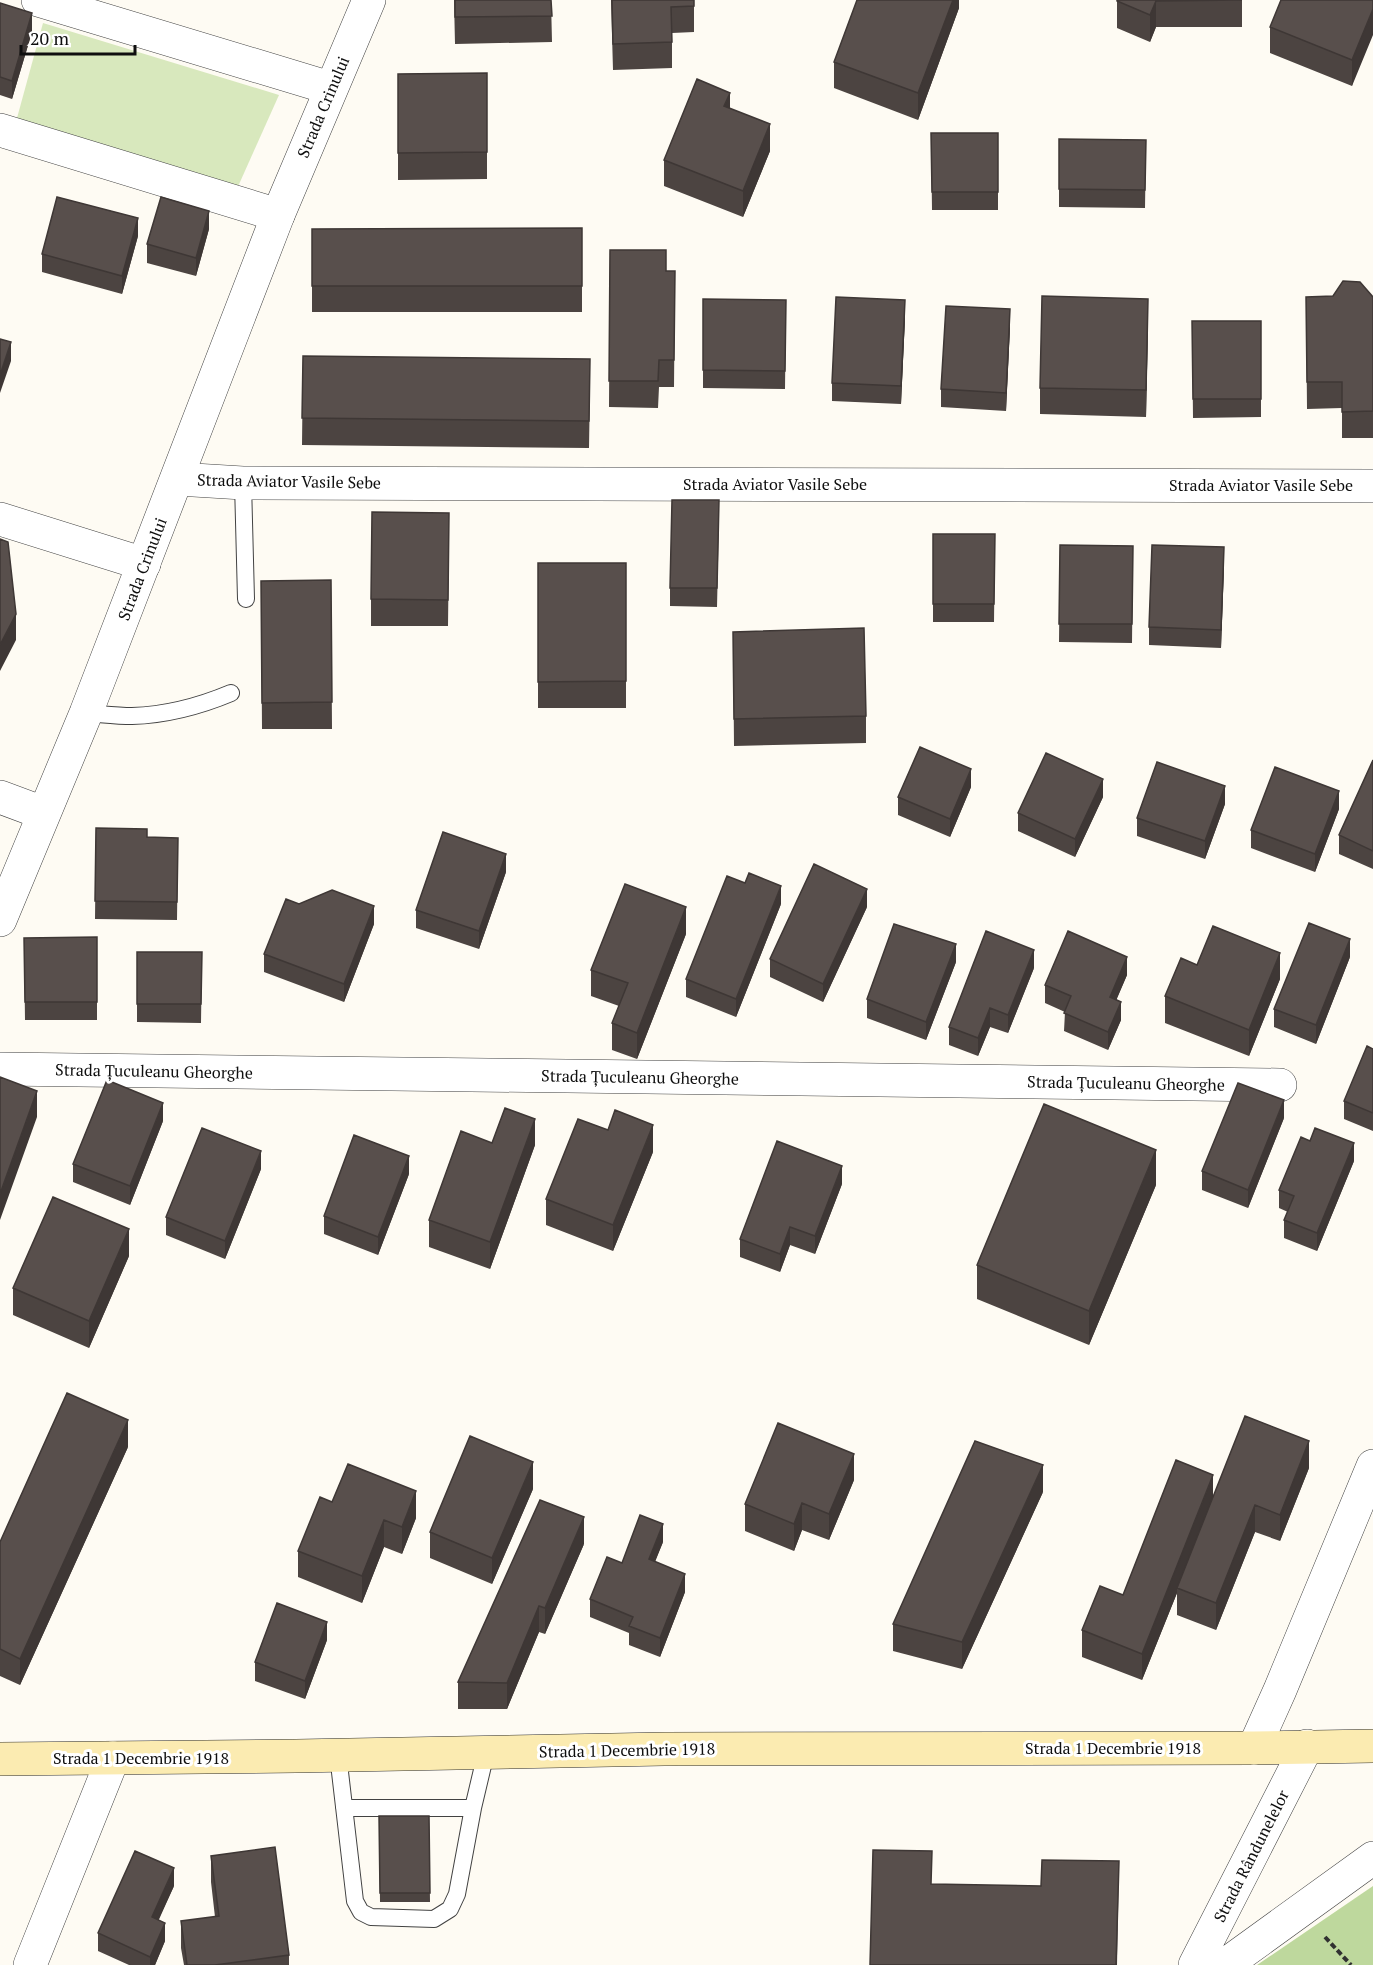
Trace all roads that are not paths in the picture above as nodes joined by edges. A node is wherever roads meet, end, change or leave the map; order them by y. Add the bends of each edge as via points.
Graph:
1 (38, 0) edge
2 (369, 0) edge
3 (330, 88) junction
4 (0, 130) edge
5 (278, 215) junction
6 (177, 479) junction
7 (243, 483) junction
8 (1373, 486) edge
9 (0, 519) edge
10 (144, 564) junction
11 (246, 599) dead end
12 (231, 693) dead end
13 (86, 713) junction
14 (0, 797) edge
15 (43, 813) junction
16 (0, 920) edge
17 (0, 1069) edge
18 (1280, 1085) dead end
19 (1373, 1466) edge
20 (1307, 1746) junction
21 (1373, 1746) edge
22 (1254, 1748) junction
23 (486, 1753) junction
24 (338, 1755) junction
25 (112, 1758) junction
26 (0, 1759) edge
27 (344, 1808) junction
28 (473, 1808) junction
29 (1373, 1858) edge
30 (30, 1965) edge
31 (1195, 1965) edge
32 (1225, 1965) edge

1 - 3 street
2 - 3 street, Strada Crinului
3 - 5 street, Strada Crinului
4 - 5 street
5 - 6 street, Strada Crinului
6 - 7 street, Strada Aviator Vasile Sebe
6 - 10 street, Strada Crinului
7 - 8 street, Strada Aviator Vasile Sebe
7 - 11 lane
9 - 10 street
10 - 13 street, Strada Crinului
12 - 13 lane via 168,712 132,716
13 - 15 street, Strada Crinului
14 - 15 street
15 - 16 street, Strada Crinului
17 - 18 street, Strada Țuculeanu Gheorghe
19 - 22 street
20 - 21 main road, Strada 1 Decembrie 1918
20 - 22 main road, Strada 1 Decembrie 1918
20 - 31 street, Strada Rândunelelor
22 - 23 main road, Strada 1 Decembrie 1918
23 - 24 main road, Strada 1 Decembrie 1918
23 - 28 lane
24 - 25 main road, Strada 1 Decembrie 1918
24 - 27 lane
25 - 26 main road, Strada 1 Decembrie 1918
25 - 30 street
27 - 28 lane
27 - 28 lane via 355,1901 361,1912 371,1917 434,1919 450,1909 458,1894
29 - 32 street

